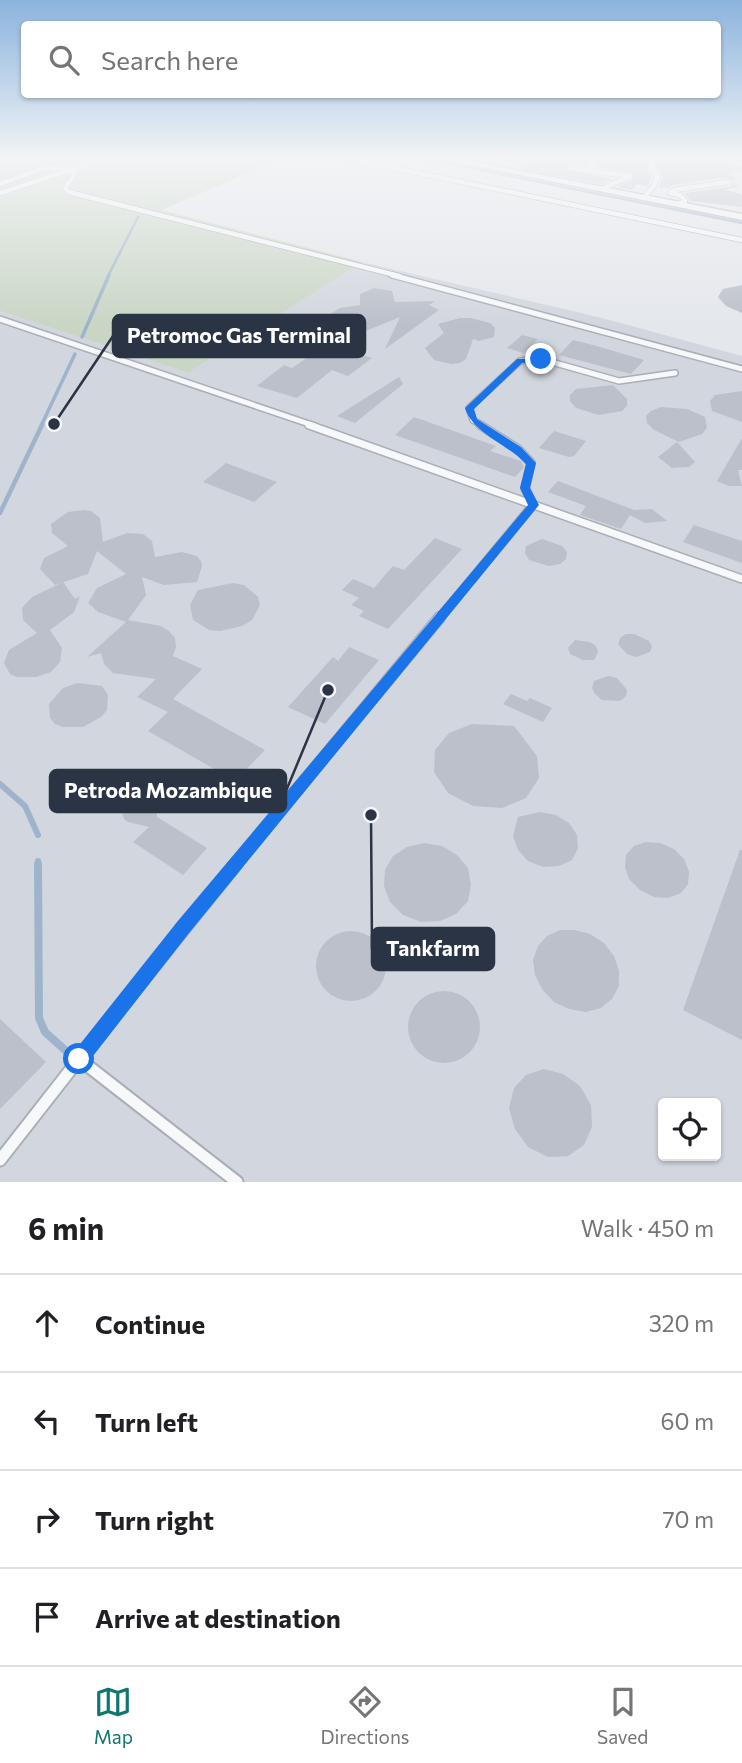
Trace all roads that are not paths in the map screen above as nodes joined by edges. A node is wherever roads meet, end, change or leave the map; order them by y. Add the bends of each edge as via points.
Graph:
1 (152, 213) edge
2 (612, 213) edge
3 (723, 213) edge
4 (742, 217) edge
5 (742, 240) edge
6 (0, 319) edge
7 (742, 369) edge
8 (675, 373) dead end
9 (533, 505) junction
10 (742, 579) edge
11 (79, 1059) junction
12 (0, 1160) edge
13 (237, 1182) edge

1 - 7 lane
2 - 5 lane
3 - 4 street
6 - 9 lane
8 - 9 lane via 620,382 541,359 520,361 498,379 469,408 473,420 518,449 531,463 525,488
9 - 10 lane
9 - 11 lane
11 - 12 lane
11 - 13 lane

